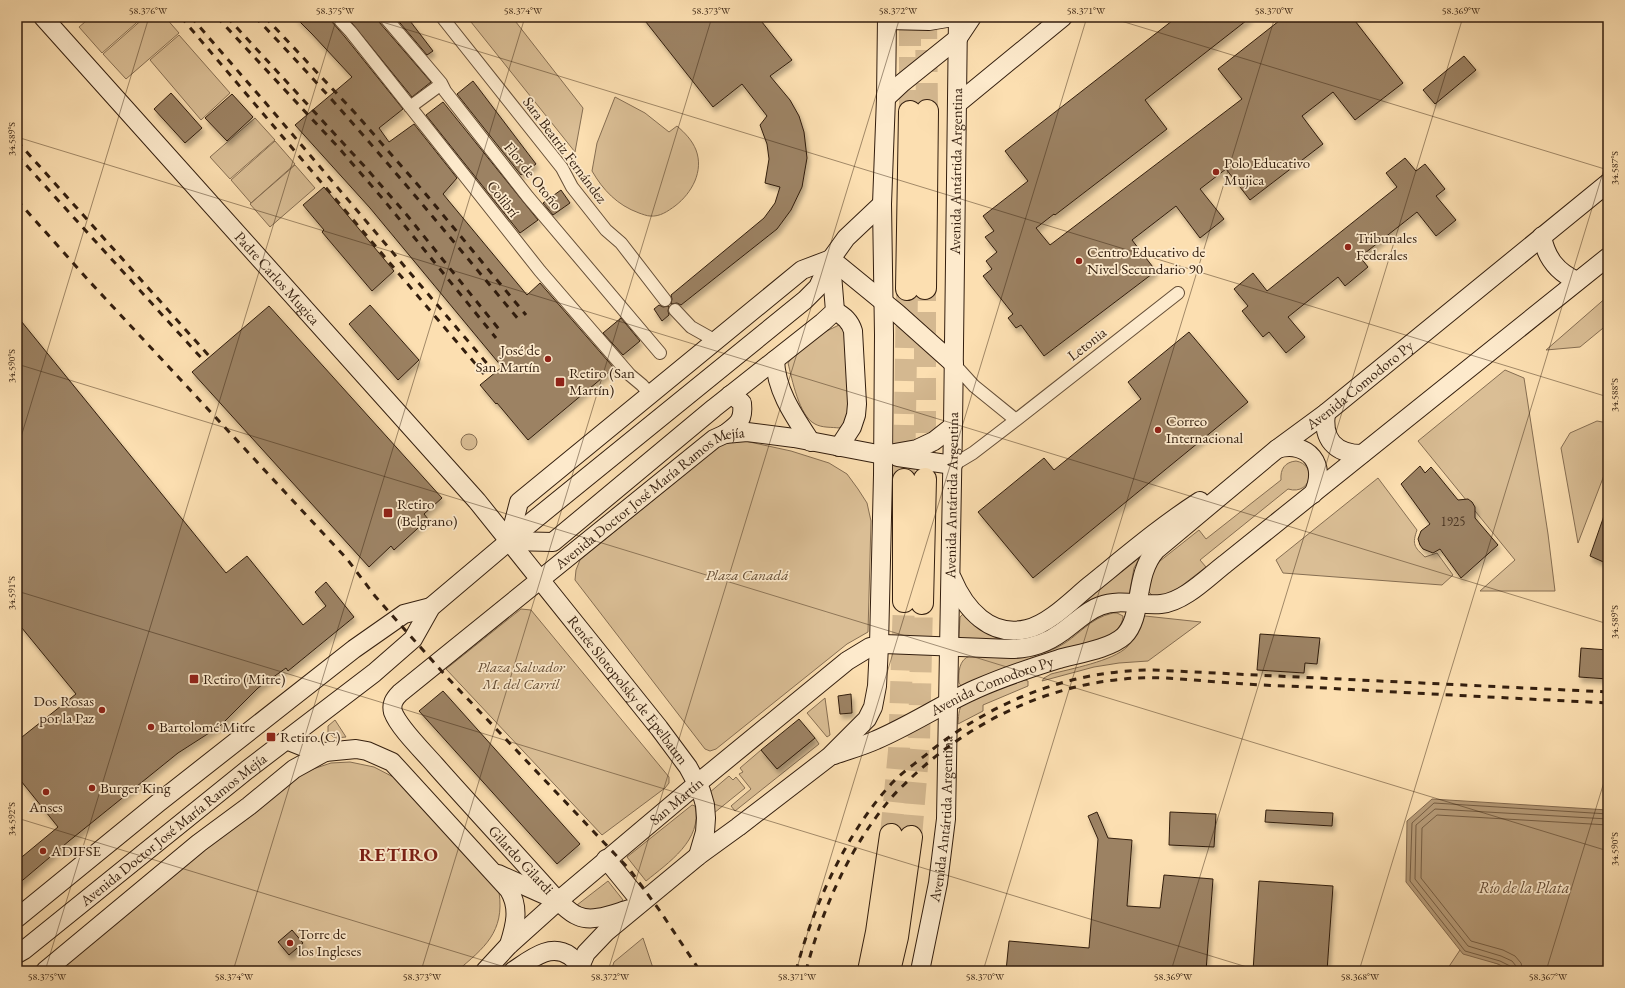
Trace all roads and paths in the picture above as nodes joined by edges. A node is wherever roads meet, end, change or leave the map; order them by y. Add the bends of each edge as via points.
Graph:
1 (43, 17) edge
2 (337, 17) edge
3 (385, 17) edge
4 (442, 17) edge
5 (953, 17) edge
6 (958, 17) edge
7 (972, 17) edge
8 (1063, 17) edge
9 (887, 19) edge
10 (958, 38) junction
11 (440, 85) junction
12 (886, 98) junction
13 (956, 104) junction
14 (410, 107) junction
15 (918, 112) tunnel mouth
16 (1605, 189) edge
17 (882, 204) junction
18 (1542, 236) junction
19 (1608, 257) edge
20 (831, 259) junction
21 (1577, 281) junction
22 (916, 288) tunnel mouth
23 (1178, 293) dead end
24 (665, 300) dead end
25 (883, 301) junction
26 (675, 310) dead end
27 (835, 311) junction
28 (716, 341) junction
29 (660, 354) dead end
30 (775, 360) junction
31 (954, 364) junction
32 (651, 395) junction
33 (730, 395) junction
34 (1326, 413) junction
35 (1016, 420) junction
36 (954, 426) junction
37 (725, 434) junction
38 (811, 442) junction
39 (839, 447) junction
40 (1277, 449) junction
41 (1362, 454) junction
42 (883, 455) junction
43 (953, 465) junction
44 (1254, 468) junction
45 (914, 480) tunnel mouth
46 (1313, 494) junction
47 (509, 541) junction
48 (951, 574) junction
49 (539, 580) junction
50 (913, 602) tunnel mouth
51 (1137, 603) junction
52 (431, 607) junction
53 (879, 645) junction
54 (949, 646) junction
55 (948, 703) junction
56 (392, 708) joint
57 (286, 740) junction
58 (325, 752) junction
59 (829, 757) junction
60 (285, 776) junction
61 (698, 782) junction
62 (698, 856) junction
63 (606, 859) junction
64 (495, 873) junction
65 (558, 900) junction
66 (638, 905) junction
67 (17, 918) edge
68 (509, 945) junction
69 (17, 954) edge
70 (582, 970) edge
71 (45, 971) edge
72 (485, 971) edge
73 (513, 971) edge
74 (869, 971) edge
75 (889, 971) edge
76 (920, 971) edge

1 - 47 main road, Padre Carlos Mugica via 443,462
2 - 14 street, Colibrí
3 - 11 street, Flor de Otoño via 441,83
4 - 24 street, Sara Beatriz Fernández via 562,168 572,187 606,230 621,243
5 - 9 main road via 929,21
6 - 10 main road, Avenida Antártida Argentina
7 - 10 main road
8 - 13 main road
9 - 12 main road
10 - 12 main road
10 - 13 main road, Avenida Antártida Argentina
11 - 14 street
11 - 29 street, Flor de Otoño via 528,197
12 - 17 main road
13 - 31 main road, Avenida Antártida Argentina
14 - 32 street, Colibrí via 540,271 630,375
15 - 22 highway
16 - 18 main road, Avenida Comodoro Py
17 - 20 main road, Avenida Doctor José María Ramos Mejía via 846,238
17 - 25 main road
18 - 21 main road via 1546,252 1554,266
18 - 34 main road, Avenida Comodoro Py
19 - 21 main road, Avenida Comodoro Py
20 - 25 main road
20 - 27 main road
20 - 28 main road via 802,270
20 - 47 main road, Avenida Doctor José María Ramos Mejía via 818,287 805,300
21 - 41 main road, Avenida Comodoro Py
23 - 35 street, Letonia
25 - 31 main road
25 - 42 main road
26 - 28 street via 692,327
27 - 30 main road, Avenida Doctor José María Ramos Mejía
27 - 39 main road via 848,321 853,331 857,404 852,427
28 - 32 main road
30 - 33 main road, Avenida Doctor José María Ramos Mejía
30 - 38 main road via 778,385 790,410
31 - 35 street via 974,386
31 - 36 main road, Avenida Antártida Argentina
32 - 47 main road via 519,502
33 - 37 main road via 742,404 742,413 738,423
33 - 47 main road, Avenida Doctor José María Ramos Mejía via 553,542
34 - 40 main road, Avenida Comodoro Py
34 - 41 main road via 1327,434 1332,443 1340,450
35 - 43 street, Letonia
36 - 42 main road, Avenida Doctor José María Ramos Mejía via 934,441 917,449
36 - 43 main road, Avenida Antártida Argentina
37 - 38 main road, Avenida Doctor José María Ramos Mejía via 747,432
37 - 49 main road, Avenida Doctor José María Ramos Mejía via 714,439
38 - 39 main road, Avenida Doctor José María Ramos Mejía
39 - 42 main road, Avenida Doctor José María Ramos Mejía
40 - 44 main road, Avenida Comodoro Py
40 - 46 main road via 1286,446 1296,447 1312,457 1319,475 1318,485
41 - 46 main road, Avenida Comodoro Py
42 - 43 main road
42 - 53 main road
43 - 48 main road, Avenida Antártida Argentina
44 - 48 main road via 1173,519 1052,616 1031,628 1005,630 985,623 968,607
44 - 51 main road, Avenida Comodoro Py via 1153,554 1143,573
45 - 50 highway
46 - 51 main road, Avenida Comodoro Py via 1182,597 1165,604
47 - 49 main road, Renée Slotopolsky de Epelbaum
47 - 52 main road, Avenida Doctor José María Ramos Mejía
48 - 54 main road, Avenida Antártida Argentina
49 - 56 main road, Avenida Doctor José María Ramos Mejía via 400,693
49 - 61 main road, Renée Slotopolsky de Epelbaum via 659,728
51 - 54 main road, Avenida Comodoro Py via 1100,606 1046,642 1025,648
51 - 55 main road, Avenida Comodoro Py via 1130,628 1116,642 1017,672
52 - 57 main road, Avenida Doctor José María Ramos Mejía via 413,638 374,673
52 - 67 main road, Avenida Doctor José María Ramos Mejía via 404,614 354,649
53 - 54 main road, Avenida Comodoro Py
53 - 59 main road via 876,693 872,711
53 - 61 main road, San Martín via 861,652 840,667
54 - 55 main road, Avenida Antártida Argentina
55 - 59 main road, Avenida Comodoro Py via 876,740
55 - 76 main road, Avenida Antártida Argentina via 945,839
56 - 65 main road, Gilardo Gilardi via 413,740
57 - 58 main road via 311,750
57 - 60 main road via 291,756
57 - 69 main road, Avenida Doctor José María Ramos Mejía
58 - 60 main road, Avenida Doctor José María Ramos Mejía
58 - 64 main road, Gilardo Gilardi via 356,749 392,762
59 - 62 main road
60 - 71 main road, Avenida Doctor José María Ramos Mejía via 180,858
61 - 62 main road, Renée Slotopolsky de Epelbaum via 704,799 706,818
61 - 63 main road, San Martín
62 - 66 main road
63 - 65 main road, San Martín
63 - 66 main road
64 - 65 main road, Gilardo Gilardi
64 - 68 main road via 509,890 515,903 515,922
65 - 66 main road via 574,914 585,919 597,918
65 - 68 main road, San Martín
66 - 70 main road via 591,946 582,962
68 - 72 main road, San Martín
70 - 73 main road via 572,957 553,950 533,958
74 - 75 highway via 901,836 897,937

